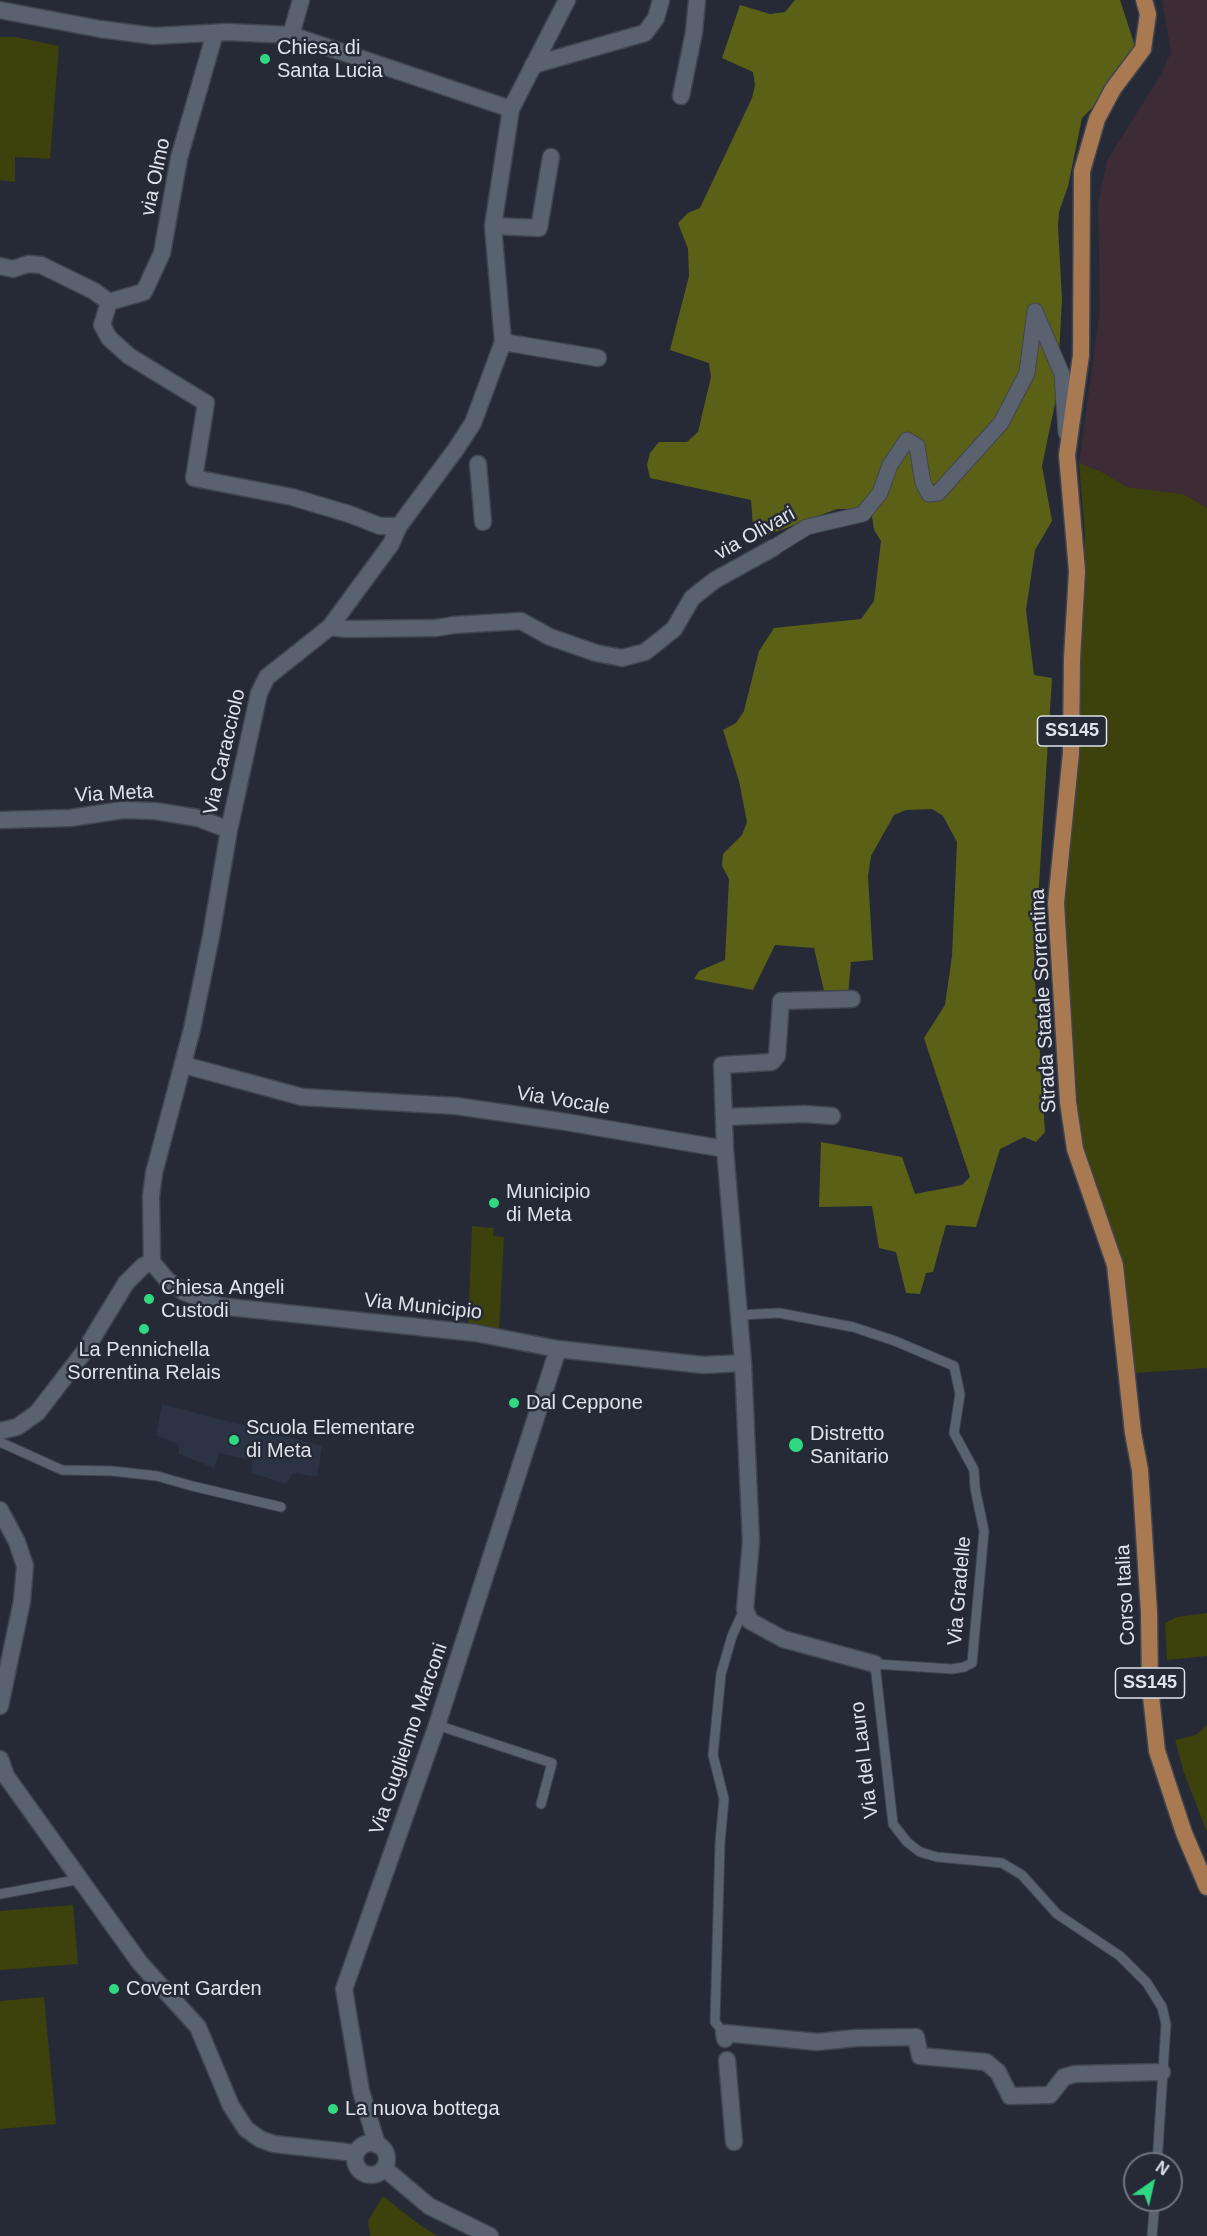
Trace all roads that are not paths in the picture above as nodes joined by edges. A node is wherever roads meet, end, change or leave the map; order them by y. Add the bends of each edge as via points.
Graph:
1 (301, 0) edge
2 (567, 0) edge
3 (661, 0) edge
4 (697, 0) edge
5 (1144, 0) edge
6 (0, 10) edge
7 (215, 33) junction
8 (291, 35) junction
9 (533, 65) junction
10 (681, 96) dead end
11 (511, 109) junction
12 (551, 157) dead end
13 (493, 226) junction
14 (0, 266) edge
15 (109, 302) junction
16 (503, 342) junction
17 (598, 358) dead end
18 (1067, 455) junction
19 (478, 464) dead end
20 (483, 522) dead end
21 (399, 526) junction
22 (773, 548) joint
23 (330, 627) junction
24 (0, 820) edge
25 (229, 830) junction
26 (852, 999) dead end
27 (184, 1065) junction
28 (832, 1116) dead end
29 (725, 1117) junction
30 (725, 1149) junction
31 (152, 1262) junction
32 (740, 1315) junction
33 (558, 1349) junction
34 (743, 1363) junction
35 (0, 1431) edge
36 (0, 1442) edge
37 (1140, 1470) joint
38 (281, 1507) dead end
39 (0, 1510) edge
40 (745, 1609) junction
41 (875, 1664) junction
42 (0, 1706) edge
43 (437, 1725) junction
44 (0, 1759) edge
45 (541, 1804) dead end
46 (81, 1880) junction
47 (1207, 1887) edge
48 (0, 1894) edge
49 (724, 2036) joint
50 (727, 2060) dead end
51 (1162, 2072) junction
52 (734, 2142) dead end
53 (377, 2145) junction
54 (1158, 2152) edge
55 (356, 2153) junction
56 (384, 2168) junction
57 (1154, 2212) edge
58 (490, 2236) edge
59 (1152, 2236) edge

1 - 8 street
2 - 9 street, Via Caracciolo
3 - 9 street via 656,18 645,33
4 - 10 street
5 - 18 main road, Strada Statale Sorrentina / SS145 via 1148,14 1143,49 1113,89 1097,119 1082,171 1081,355
6 - 7 street via 154,36
7 - 8 street
7 - 15 street, via Olmo via 179,158 162,253 144,292
8 - 11 street
9 - 11 street, Via Caracciolo
11 - 13 street, Via Caracciolo
12 - 13 street via 539,228
13 - 16 street, Via Caracciolo
14 - 15 street via 13,269 40,264
15 - 21 street via 102,325 109,338 129,356 206,403 194,478 292,497 380,526
16 - 17 street
16 - 21 street, Via Caracciolo via 473,423
18 - 22 street, via Olivari via 1062,374 1035,311 1027,373 1007,413 938,493 929,494 923,483 917,446 906,440 890,465 880,493 863,514 807,527
18 - 37 main road, Strada Statale Sorrentina / SS145 via 1077,571 1071,753 1056,903 1068,1102 1075,1149 1115,1264
19 - 20 street
21 - 23 street, Via Caracciolo via 391,544
22 - 23 street, via Olivari via 715,580 692,598 674,629 645,652 622,658 550,638 521,621 436,628
23 - 25 street, Via Caracciolo via 267,677 259,693
24 - 25 street, Via Meta via 155,811 198,818
25 - 27 street, Via Caracciolo
26 - 29 street via 781,1002 777,1056 772,1062 722,1065
27 - 30 street, Via Vocale via 302,1097 456,1106
27 - 31 street, Via Caracciolo via 154,1173
28 - 29 street
29 - 30 street
30 - 32 street
31 - 33 street, Via Municipio via 184,1292 219,1306 475,1333
31 - 35 street via 142,1266 126,1283 84,1352 37,1413 17,1427
32 - 34 street
32 - 41 lane, Via Gradelle via 779,1314 853,1327 954,1366 960,1394 954,1433 974,1470 984,1531 972,1663 952,1669
33 - 34 street, Via Municipio via 702,1365
33 - 43 street, Via Guglielmo Marconi
34 - 40 street via 751,1542
36 - 38 lane via 62,1470 157,1476
37 - 47 main road, Corso Italia / SS145 via 1156,1751
39 - 42 street via 25,1566 22,1601
40 - 41 street via 750,1621 783,1639
40 - 49 lane via 721,1674 713,1755 724,1799 715,2022
41 - 51 lane, Via del Lauro via 893,1824 920,1852 1002,1863 1022,1875 1057,1914 1120,1956 1148,1983 1162,2007 1166,2024
43 - 45 lane via 552,1763
43 - 53 street, Via Guglielmo Marconi via 344,1989 361,2091
44 - 46 street via 6,1776
46 - 48 lane
46 - 55 street via 140,1964 198,2027 236,2116 246,2129 274,2144
49 - 51 street via 817,2043 856,2037 916,2037 920,2056 986,2062 998,2072 1010,2096 1050,2095 1064,2077 1076,2074
50 - 52 street
51 - 54 lane, Via del Lauro
53 - 55 street via 363,2146
53 - 56 street via 385,2152
55 - 56 street via 355,2163 361,2172 371,2175
56 - 58 street via 429,2206
57 - 59 lane

